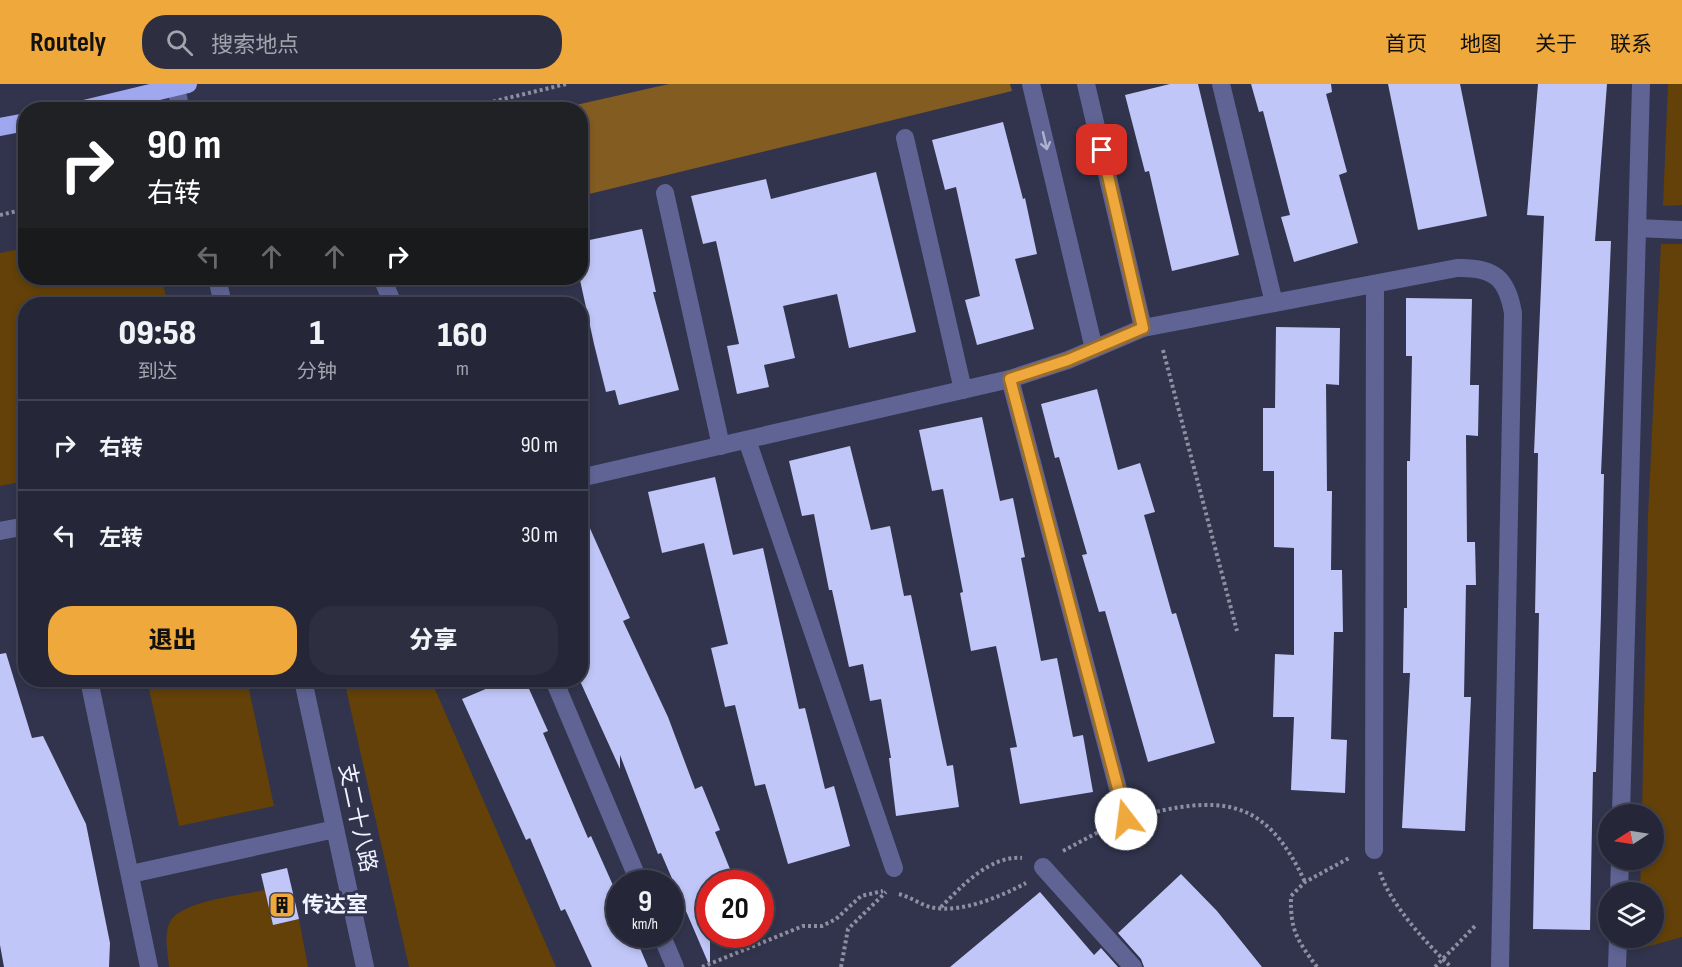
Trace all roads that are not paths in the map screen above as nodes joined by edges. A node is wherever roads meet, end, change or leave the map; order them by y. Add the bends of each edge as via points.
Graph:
1 (1031, 84) edge
2 (1086, 84) edge
3 (1221, 84) edge
4 (1641, 84) edge
5 (180, 86) edge
6 (113, 102) edge
7 (181, 102) edge
8 (18, 124) edge
9 (0, 127) edge
10 (905, 138) dead end
11 (665, 193) dead end
12 (1637, 228) junction
13 (1682, 230) edge
14 (1376, 284) junction
15 (1274, 303) junction
16 (1150, 327) junction
17 (1094, 349) junction
18 (1010, 379) junction
19 (963, 390) junction
20 (747, 440) junction
21 (721, 446) junction
22 (588, 476) edge
23 (18, 528) edge
24 (0, 531) edge
25 (91, 687) edge
26 (305, 687) edge
27 (557, 687) edge
28 (1621, 804) edge
29 (1126, 819) road end
30 (335, 829) junction
31 (1374, 850) road end
32 (1046, 864) road end
33 (894, 868) dead end
34 (634, 870) edge
35 (131, 874) junction
36 (667, 948) edge
37 (1618, 948) edge
38 (149, 967) edge
39 (364, 967) edge
40 (675, 967) edge
41 (1133, 967) edge
42 (1500, 967) edge
43 (1617, 967) edge

1 -> 17 street
2 - 16 street
3 - 15 street
4 - 12 street
5 - 6 highway
5 - 7 street
8 - 9 highway
10 - 19 street
11 - 21 street
12 - 13 street
12 - 28 street
14 - 15 street
14 - 31 street
14 - 42 street via 1475,268 1495,275 1509,291 1513,313
15 - 16 street
16 - 17 street
17 - 18 street
18 - 19 street
18 - 29 street
19 - 20 street
20 - 21 street
20 - 33 street
21 - 22 street
23 - 24 street
25 - 35 street
26 - 30 street, 支二十八路
27 - 34 street
30 - 35 street
30 - 39 street, 支二十八路
32 - 41 street
35 - 38 street
36 - 40 street
37 - 43 street

